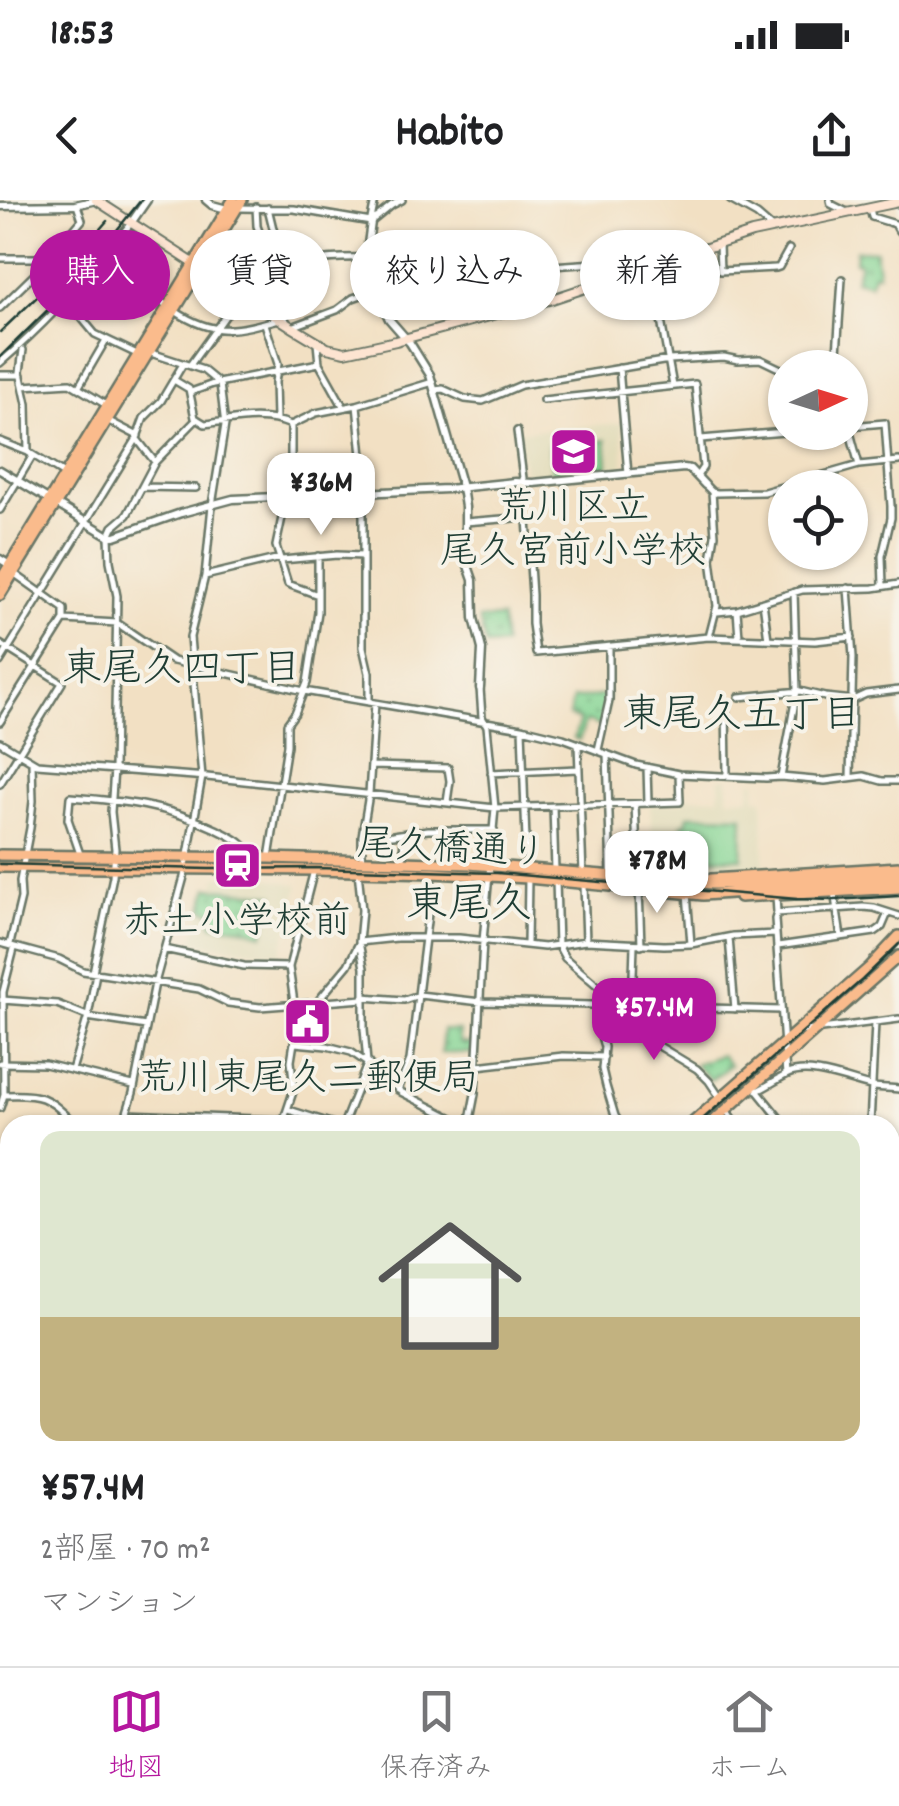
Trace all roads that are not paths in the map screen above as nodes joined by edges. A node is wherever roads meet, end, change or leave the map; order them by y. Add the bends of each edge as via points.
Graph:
1 (97, 200) edge
2 (147, 200) edge
3 (206, 200) edge
4 (375, 200) edge
5 (402, 200) edge
6 (730, 200) edge
7 (830, 200) edge
8 (899, 202) edge
9 (235, 204) edge
10 (77, 205) junction
11 (0, 206) edge
12 (256, 207) junction
13 (268, 208) junction
14 (870, 209) junction
15 (848, 213) junction
16 (131, 222) junction
17 (371, 222) junction
18 (772, 228) junction
19 (74, 230) edge
20 (125, 230) edge
21 (143, 230) edge
22 (219, 230) edge
23 (224, 230) edge
24 (259, 230) edge
25 (274, 230) edge
26 (370, 230) edge
27 (899, 231) edge
28 (720, 243) edge
29 (789, 248) dead end
30 (0, 258) edge
31 (30, 258) edge
32 (720, 272) edge
33 (30, 278) edge
34 (190, 279) edge
35 (842, 279) dead end
36 (580, 290) edge
37 (350, 300) edge
38 (0, 308) edge
39 (172, 308) junction
40 (44, 320) edge
41 (83, 320) edge
42 (223, 320) edge
43 (280, 320) edge
44 (284, 320) edge
45 (390, 320) edge
46 (660, 320) edge
47 (265, 323) junction
48 (286, 324) junction
49 (217, 329) junction
50 (405, 338) junction
51 (106, 340) junction
52 (317, 343) junction
53 (23, 350) dead end
54 (837, 350) edge
55 (144, 354) junction
56 (669, 360) junction
57 (0, 363) edge
58 (319, 363) junction
59 (768, 363) edge
60 (186, 365) junction
61 (619, 368) junction
62 (276, 370) junction
63 (0, 375) edge
64 (21, 375) junction
65 (174, 380) junction
66 (220, 384) junction
67 (24, 386) junction
68 (434, 386) junction
69 (673, 386) junction
70 (78, 388) junction
71 (190, 392) junction
72 (621, 392) junction
73 (543, 400) dead end
74 (356, 405) junction
75 (108, 406) junction
76 (343, 406) junction
77 (276, 419) junction
78 (107, 420) junction
79 (197, 420) junction
80 (226, 421) junction
81 (291, 425) junction
82 (868, 426) edge
83 (516, 431) dead end
84 (768, 433) edge
85 (138, 437) junction
86 (701, 438) junction
87 (0, 441) edge
88 (855, 450) edge
89 (31, 454) junction
90 (899, 461) edge
91 (155, 462) junction
92 (888, 462) junction
93 (859, 465) junction
94 (0, 470) edge
95 (628, 474) junction
96 (65, 475) junction
97 (697, 476) junction
98 (18, 482) junction
99 (523, 482) junction
100 (704, 485) joint
101 (142, 487) junction
102 (462, 487) junction
103 (196, 488) dead end
104 (363, 492) junction
105 (712, 492) junction
106 (287, 496) junction
107 (53, 503) junction
108 (212, 505) junction
109 (0, 510) edge
110 (526, 517) junction
111 (895, 518) edge
112 (465, 522) junction
113 (86, 523) junction
114 (109, 536) junction
115 (318, 556) junction
116 (364, 556) junction
117 (280, 559) junction
118 (8, 566) edge
119 (204, 576) junction
120 (0, 581) edge
121 (899, 584) edge
122 (882, 585) junction
123 (848, 588) junction
124 (794, 592) junction
125 (43, 593) junction
126 (0, 594) edge
127 (318, 595) junction
128 (763, 602) junction
129 (737, 610) junction
130 (717, 612) junction
131 (64, 620) junction
132 (117, 623) junction
133 (852, 637) junction
134 (709, 638) junction
135 (739, 638) junction
136 (768, 639) junction
137 (794, 640) junction
138 (0, 644) edge
139 (609, 647) junction
140 (8, 649) junction
141 (0, 662) edge
142 (35, 666) junction
143 (193, 666) junction
144 (480, 688) joint
145 (899, 690) edge
146 (304, 691) junction
147 (797, 691) junction
148 (738, 698) dead end
149 (851, 700) junction
150 (726, 702) dead end
151 (372, 703) junction
152 (0, 722) edge
153 (485, 722) junction
154 (522, 728) junction
155 (0, 742) edge
156 (578, 744) junction
157 (598, 750) junction
158 (18, 754) junction
159 (607, 754) junction
160 (32, 762) junction
161 (371, 766) junction
162 (647, 768) junction
163 (114, 769) junction
164 (579, 769) junction
165 (523, 772) junction
166 (491, 773) junction
167 (679, 774) junction
168 (202, 776) junction
169 (727, 776) junction
170 (781, 777) junction
171 (850, 777) junction
172 (899, 781) edge
173 (0, 784) edge
174 (281, 784) junction
175 (370, 794) junction
176 (112, 800) junction
177 (447, 803) junction
178 (648, 803) junction
179 (608, 804) junction
180 (635, 804) junction
181 (581, 805) junction
182 (553, 806) junction
183 (495, 808) junction
184 (525, 808) junction
185 (195, 819) junction
186 (494, 830) junction
187 (404, 834) junction
188 (362, 836) junction
189 (0, 855) edge
190 (25, 856) junction
191 (187, 856) junction
192 (80, 857) junction
193 (115, 857) junction
194 (252, 858) junction
195 (269, 858) junction
196 (403, 862) junction
197 (360, 865) junction
198 (0, 867) edge
199 (23, 868) junction
200 (185, 868) junction
201 (114, 869) junction
202 (314, 870) junction
203 (490, 871) junction
204 (433, 873) junction
205 (528, 874) junction
206 (611, 875) junction
207 (555, 876) junction
208 (899, 877) edge
209 (583, 878) junction
210 (639, 883) junction
211 (688, 888) junction
212 (747, 888) junction
213 (834, 892) junction
214 (702, 895) junction
215 (776, 896) junction
216 (836, 908) junction
217 (888, 912) junction
218 (778, 913) junction
219 (899, 916) edge
220 (776, 934) junction
221 (899, 936) edge
222 (841, 937) junction
223 (426, 938) junction
224 (730, 938) junction
225 (483, 941) junction
226 (360, 942) junction
227 (586, 942) junction
228 (0, 943) edge
229 (558, 944) junction
230 (691, 944) junction
231 (527, 945) junction
232 (637, 945) junction
233 (778, 946) junction
234 (12, 947) junction
235 (164, 949) junction
236 (899, 956) edge
237 (290, 967) junction
238 (95, 972) junction
239 (155, 983) junction
240 (418, 995) junction
241 (363, 998) junction
242 (317, 1002) junction
243 (481, 1002) junction
244 (1, 1005) edge
245 (294, 1006) junction
246 (606, 1006) junction
247 (616, 1006) junction
248 (632, 1006) junction
249 (735, 1009) junction
250 (782, 1010) junction
251 (88, 1016) junction
252 (899, 1019) edge
253 (875, 1023) junction
254 (146, 1026) junction
255 (817, 1030) junction
256 (794, 1033) junction
257 (784, 1042) junction
258 (295, 1043) junction
259 (604, 1056) junction
260 (785, 1058) junction
261 (367, 1062) junction
262 (2, 1063) edge
263 (476, 1066) junction
264 (72, 1070) junction
265 (786, 1075) junction
266 (133, 1085) junction
267 (873, 1086) junction
268 (755, 1088) junction
269 (899, 1089) edge
270 (398, 1090) junction
271 (2, 1097) edge
272 (720, 1098) junction
273 (0, 1108) edge
274 (288, 1110) junction
275 (726, 1110) junction
276 (127, 1114) joint
277 (67, 1115) edge
278 (144, 1115) edge
279 (286, 1115) edge
280 (305, 1115) edge
281 (344, 1115) edge
282 (448, 1115) edge
283 (470, 1115) edge
284 (614, 1115) edge
285 (701, 1115) edge
286 (720, 1115) edge
287 (729, 1115) edge
288 (777, 1115) edge
289 (871, 1115) edge

1 - 10 street
1 - 16 main road
2 - 16 street
3 - 9 street
4 - 17 street
5 - 17 street
6 - 18 street
7 - 15 street
8 - 14 main road
9 - 12 street
9 - 22 main road
9 - 23 main road
10 - 11 street
10 - 19 street via 82,220
12 - 13 street
12 - 24 street
13 - 17 street
13 - 25 street
14 - 15 main road
14 - 27 street via 872,217
15 - 18 main road
16 - 20 street
16 - 21 main road
17 - 26 street
18 - 28 main road
29 - 32 street via 776,268
30 - 31 street
33 - 38 street
34 - 39 main road
35 - 54 street
36 - 50 main road
37 - 48 street
39 - 49 street
39 - 55 main road
40 - 57 street
41 - 51 street
42 - 49 street
43 - 48 main road
44 - 48 street
45 - 50 street
46 - 56 street
47 - 48 street
47 - 49 street
47 - 62 street
48 - 52 main road
49 - 60 street
50 - 52 main road via 344,352
50 - 68 street
51 - 55 street
51 - 70 street
52 - 58 street
53 - 64 street
55 - 60 street
55 - 75 main road
55 - 78 main road
56 - 59 street
56 - 61 street
56 - 69 street
58 - 62 street
58 - 76 street
60 - 65 street
60 - 66 street
61 - 68 street via 521,385 483,401
61 - 72 street
62 - 66 street
62 - 77 street
63 - 64 street
64 - 67 street
65 - 71 street
65 - 85 street via 144,418
66 - 71 street
66 - 80 street
67 - 70 street
67 - 89 street
68 - 74 street
68 - 102 street
69 - 72 street
69 - 86 street via 696,384
70 - 75 street
71 - 79 street
72 - 73 street
72 - 95 street
74 - 76 street
74 - 104 street
75 - 96 main road
76 - 81 street
77 - 80 street
77 - 81 street
78 - 85 street
78 - 107 main road
79 - 80 street
79 - 91 street
80 - 108 street
81 - 106 street
82 - 92 street via 885,423
83 - 99 street
84 - 86 street
85 - 91 street
85 - 113 street
86 - 97 street via 703,467
87 - 89 street
88 - 93 street
89 - 96 street
89 - 98 street
90 - 92 street
91 - 101 street
92 - 93 street
92 - 111 street
93 - 105 street via 764,492
94 - 98 street
95 - 97 street via 684,468
95 - 99 street
96 - 107 main road
97 - 100 street
98 - 107 street
98 - 109 street
99 - 102 street
99 - 110 street
100 - 105 street
101 - 103 street
101 - 114 street
102 - 104 street
102 - 112 street
104 - 106 street
104 - 116 street
105 - 130 street
106 - 108 street
106 - 117 street via 277,535
107 - 113 street
107 - 118 main road
108 - 114 street
108 - 119 street
110 - 112 street
110 - 139 street via 536,653
111 - 122 street via 882,556
112 - 144 street via 482,649
113 - 114 street
113 - 125 street
114 - 132 street
115 - 116 street
115 - 117 street
115 - 127 street
116 - 151 street via 363,647
117 - 119 street
117 - 127 street via 288,584
118 - 120 main road
118 - 125 street
118 - 126 main road
119 - 143 street via 190,637
121 - 122 street
122 - 123 street
123 - 124 street
123 - 133 street
124 - 128 street
124 - 137 street
125 - 131 street via 64,609
125 - 140 street
127 - 146 street
128 - 129 street
128 - 136 street
129 - 130 street
129 - 135 street
130 - 134 street
131 - 132 street
131 - 142 street
132 - 143 street
132 - 163 street
133 - 137 street
133 - 149 street
134 - 135 street
134 - 139 street
135 - 136 street
136 - 137 street
137 - 147 street
138 - 140 street
139 - 157 street via 610,695
140 - 141 street
140 - 142 street
142 - 152 street
142 - 158 street via 62,683
143 - 146 street
143 - 168 street
144 - 153 street
145 - 149 street
146 - 151 street
146 - 174 street via 288,724
147 - 148 street
147 - 149 street
147 - 170 street
149 - 171 street
150 - 169 street
151 - 153 street
151 - 161 street
153 - 154 street
153 - 166 street
154 - 156 street
154 - 165 street
155 - 158 street
156 - 157 street
156 - 164 street
157 - 159 street
158 - 160 street
158 - 173 street
159 - 162 street
159 - 179 street
160 - 163 street
160 - 190 street
161 - 175 street
161 - 177 street via 448,768
162 - 167 street
162 - 178 street
163 - 168 street
163 - 176 street
164 - 165 street
164 - 181 street
165 - 166 street
165 - 184 street
166 - 183 street
167 - 169 street
167 - 178 street via 680,802
168 - 174 street
168 - 185 street
169 - 170 street
170 - 171 street
171 - 172 street
174 - 175 street
174 - 195 street
175 - 177 street
175 - 188 street
176 - 185 street
176 - 192 street via 70,797 68,819
176 - 193 street
177 - 183 street
178 - 180 street
179 - 180 street
179 - 181 street
179 - 206 street
180 - 210 street
181 - 182 street
181 - 209 street
182 - 184 street
182 - 207 street
183 - 184 street
183 - 186 street
184 - 205 street
185 - 191 street
185 - 194 street via 246,846
186 - 187 street
186 - 203 street
187 - 188 street
187 - 196 street
188 - 197 street
189 - 190 main road, 尾久橋通り
190 - 192 main road, 尾久橋通り
190 - 199 street
191 - 193 main road, 尾久橋通り
191 - 194 main road, 尾久橋通り
191 - 200 street
192 - 193 main road, 尾久橋通り
193 - 201 street
194 - 195 main road, 尾久橋通り
195 - 197 main road, 尾久橋通り
196 - 197 main road, 尾久橋通り
196 - 203 main road, 尾久橋通り
197 - 202 main road, 尾久橋通り
197 - 204 main road, 尾久橋通り
197 - 226 street
198 - 199 main road, 尾久橋通り
199 - 201 main road, 尾久橋通り
199 - 234 street
200 - 201 main road, 尾久橋通り
200 - 202 main road, 尾久橋通り
200 - 235 street
201 - 238 street
202 - 237 street
203 - 204 main road, 尾久橋通り
203 - 205 main road, 尾久橋通り
203 - 225 street
204 - 223 street
205 - 207 main road, 尾久橋通り
205 - 231 street
206 - 209 main road, 尾久橋通り
206 - 210 main road, 尾久橋通り
207 - 209 main road, 尾久橋通り
207 - 229 street
208 - 211 main road via 714,878
208 - 212 main road, 尾久橋通り
208 - 213 main road
209 - 210 main road, 尾久橋通り
209 - 227 street
210 - 211 main road, 尾久橋通り
210 - 232 street
211 - 212 main road, 尾久橋通り
211 - 214 main road, 尾久橋通り
211 - 230 street
212 - 214 main road, 尾久橋通り
213 - 215 main road
213 - 216 street
214 - 215 main road
215 - 218 street
216 - 217 street
216 - 218 street
216 - 222 street
217 - 219 street
217 - 222 street via 875,932
218 - 220 street
220 - 224 street
220 - 233 street
221 - 256 main road
222 - 233 street
223 - 225 street
223 - 226 street
223 - 240 street
224 - 230 street
224 - 249 street
225 - 231 street
225 - 243 street
226 - 241 street
226 - 242 street
227 - 229 street
227 - 232 street
228 - 234 street
229 - 231 street
229 - 247 street
230 - 232 street
232 - 248 street
233 - 250 street
234 - 238 street
234 - 244 street
235 - 237 street via 244,966
235 - 239 street
236 - 255 main road
237 - 245 street
238 - 239 street
238 - 251 street
239 - 245 street via 198,989 228,1002
239 - 254 street
240 - 241 street
240 - 243 street
240 - 270 street via 410,1060
241 - 242 street
241 - 261 street
242 - 245 street
243 - 246 street
243 - 263 street
244 - 251 street via 56,1004
244 - 262 street
245 - 258 street
246 - 247 street
246 - 259 street via 597,1022
247 - 248 street
247 - 272 street via 636,1030 697,1069
248 - 249 street
249 - 250 street
250 - 257 street
251 - 254 street
251 - 264 street
252 - 253 street
253 - 255 street
253 - 267 street
254 - 266 street
255 - 256 street
255 - 260 main road
256 - 257 main road
257 - 260 street
257 - 272 main road
258 - 261 street via 351,1052
258 - 274 street
259 - 263 street
259 - 284 street
260 - 265 street
260 - 268 main road
261 - 270 street
261 - 281 street
262 - 264 street
262 - 271 street
263 - 283 street
264 - 266 street
265 - 267 street via 810,1072
265 - 268 street
266 - 276 street
267 - 269 street
267 - 289 street
268 - 275 main road
268 - 288 street
270 - 282 street
271 - 273 street
271 - 277 street via 50,1099
272 - 275 street
272 - 285 main road
274 - 279 street
274 - 280 street
275 - 286 main road
275 - 287 street
276 - 278 street

